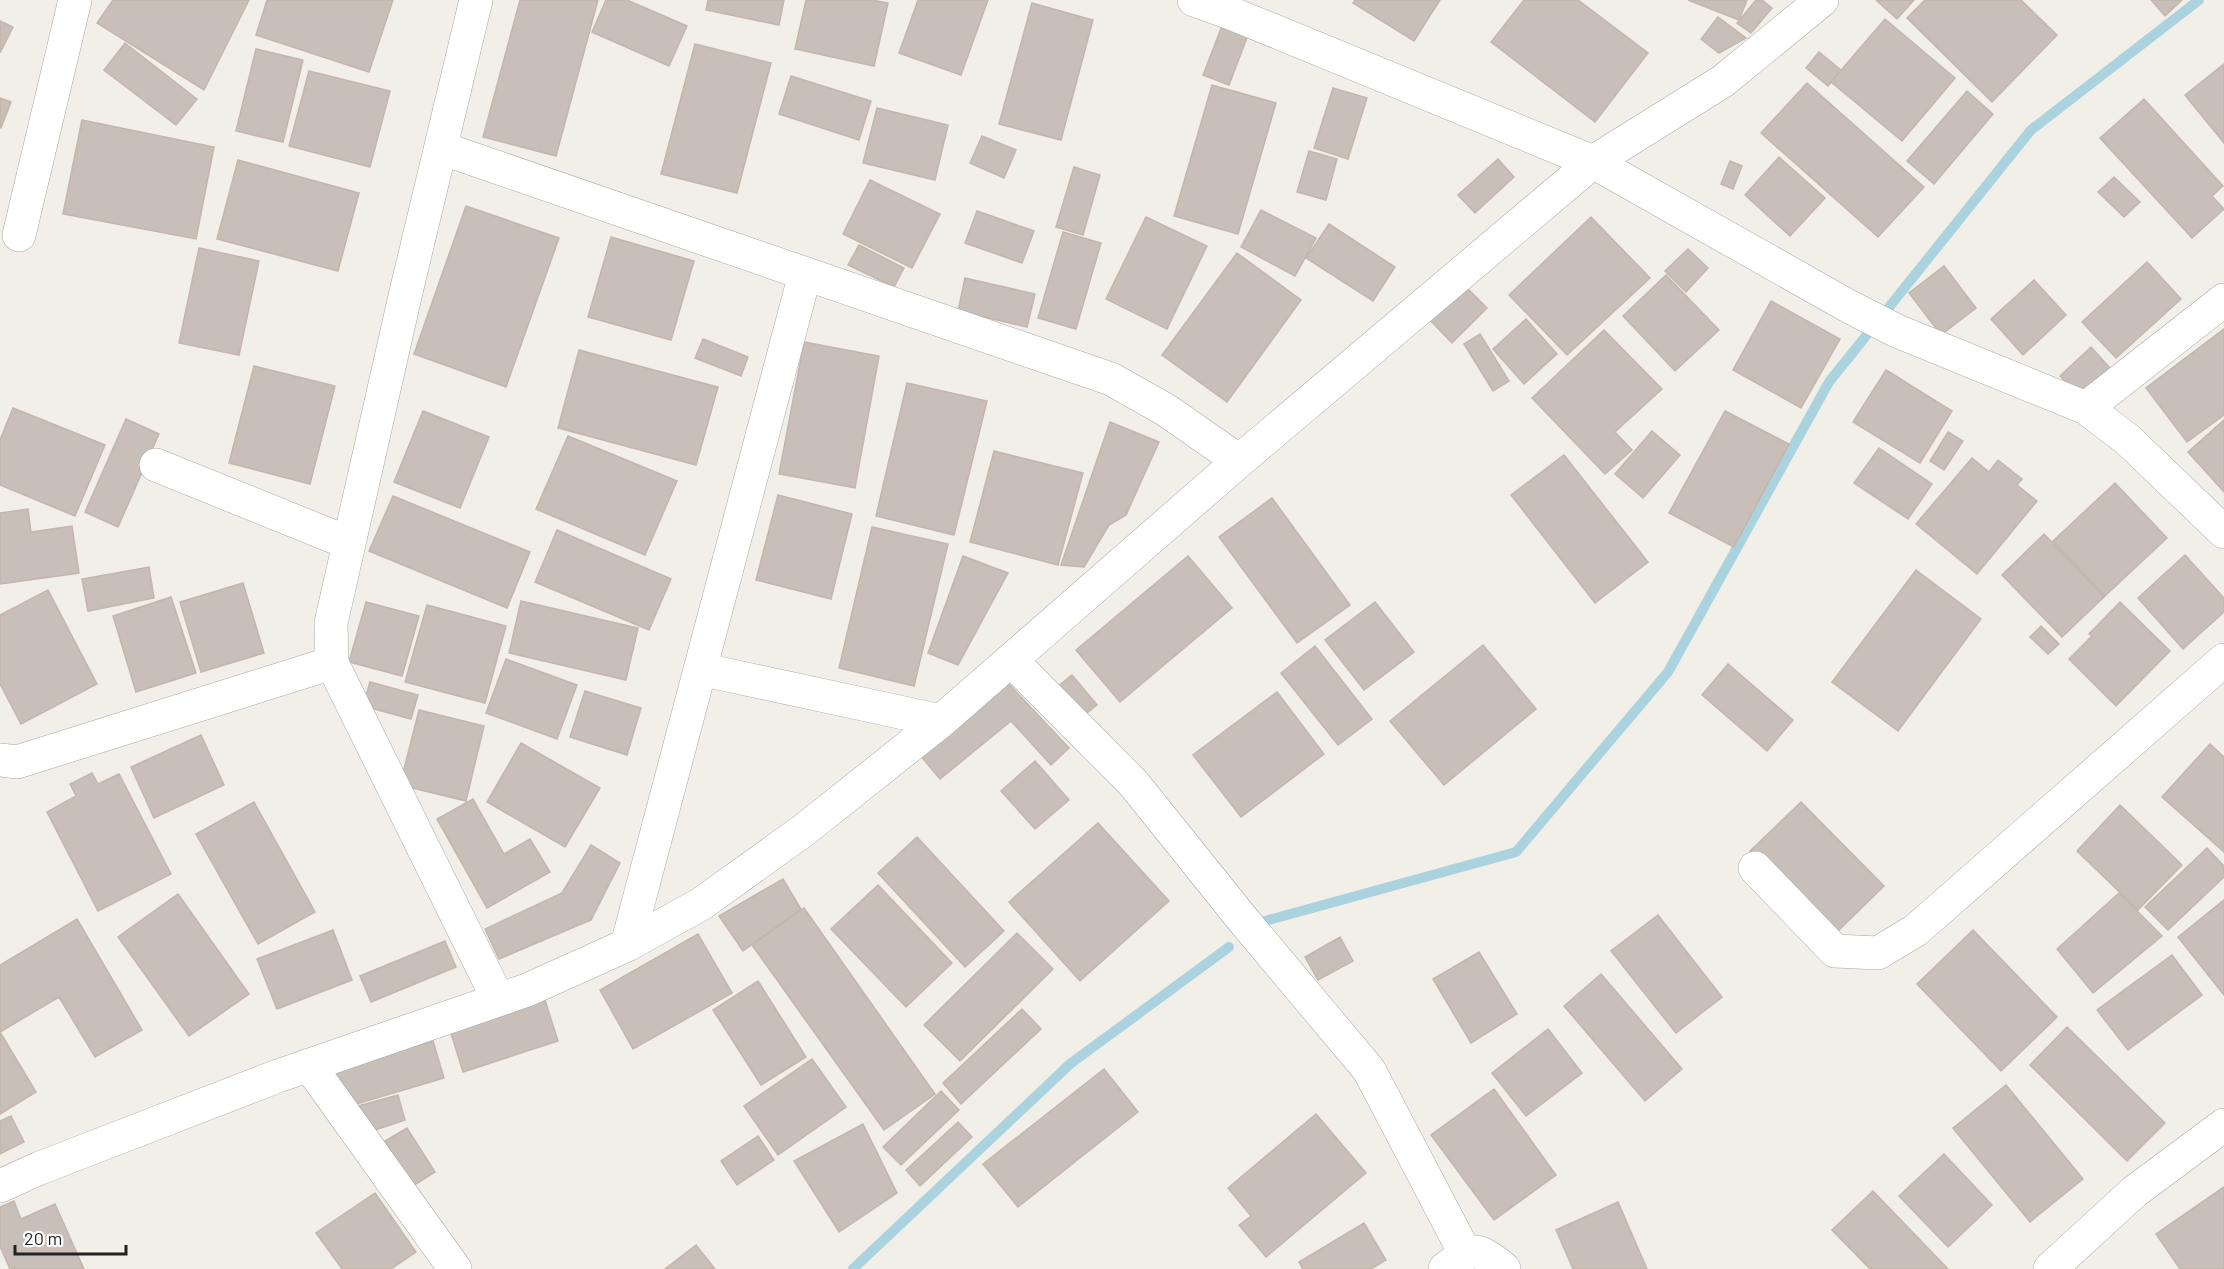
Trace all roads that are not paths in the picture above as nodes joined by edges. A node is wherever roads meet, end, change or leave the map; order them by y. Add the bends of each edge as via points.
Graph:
1 (75, 0) edge
2 (476, 0) edge
3 (1194, 0) edge
4 (1822, 0) edge
5 (1236, 7) edge
6 (441, 148) junction
7 (1593, 162) junction
8 (19, 235) dead end
9 (805, 274) junction
10 (2224, 300) edge
11 (2086, 408) junction
12 (1239, 460) junction
13 (156, 465) dead end
14 (2224, 532) edge
15 (349, 543) junction
16 (1011, 660) junction
17 (2224, 660) edge
18 (332, 663) junction
19 (700, 669) junction
20 (941, 721) junction
21 (0, 760) edge
22 (1755, 868) dead end
23 (627, 945) junction
24 (498, 999) junction
25 (309, 1065) junction
26 (2224, 1125) edge
27 (0, 1186) edge
28 (1455, 1261) edge
29 (455, 1269) edge
30 (1504, 1269) edge
31 (2050, 1269) edge

1 - 8 street
2 - 6 street
3 - 5 street
4 - 7 street via 1723,81
5 - 7 street
6 - 9 street
6 - 15 street
7 - 11 street via 1897,332
7 - 12 street
9 - 12 street via 1111,380 1166,410
9 - 19 street
10 - 11 street
11 - 14 street via 2127,439
12 - 16 street
13 - 15 street
15 - 18 street via 332,623
16 - 20 street
16 - 28 street via 1134,784 1369,1070
17 - 22 street via 1916,930 1878,952 1835,951
18 - 21 street via 17,762
18 - 24 street
19 - 20 street
19 - 23 street
20 - 23 street via 804,830 700,904
23 - 24 street
24 - 25 street
25 - 27 street
25 - 29 street
26 - 31 street via 2134,1192
28 - 30 street via 1479,1252

